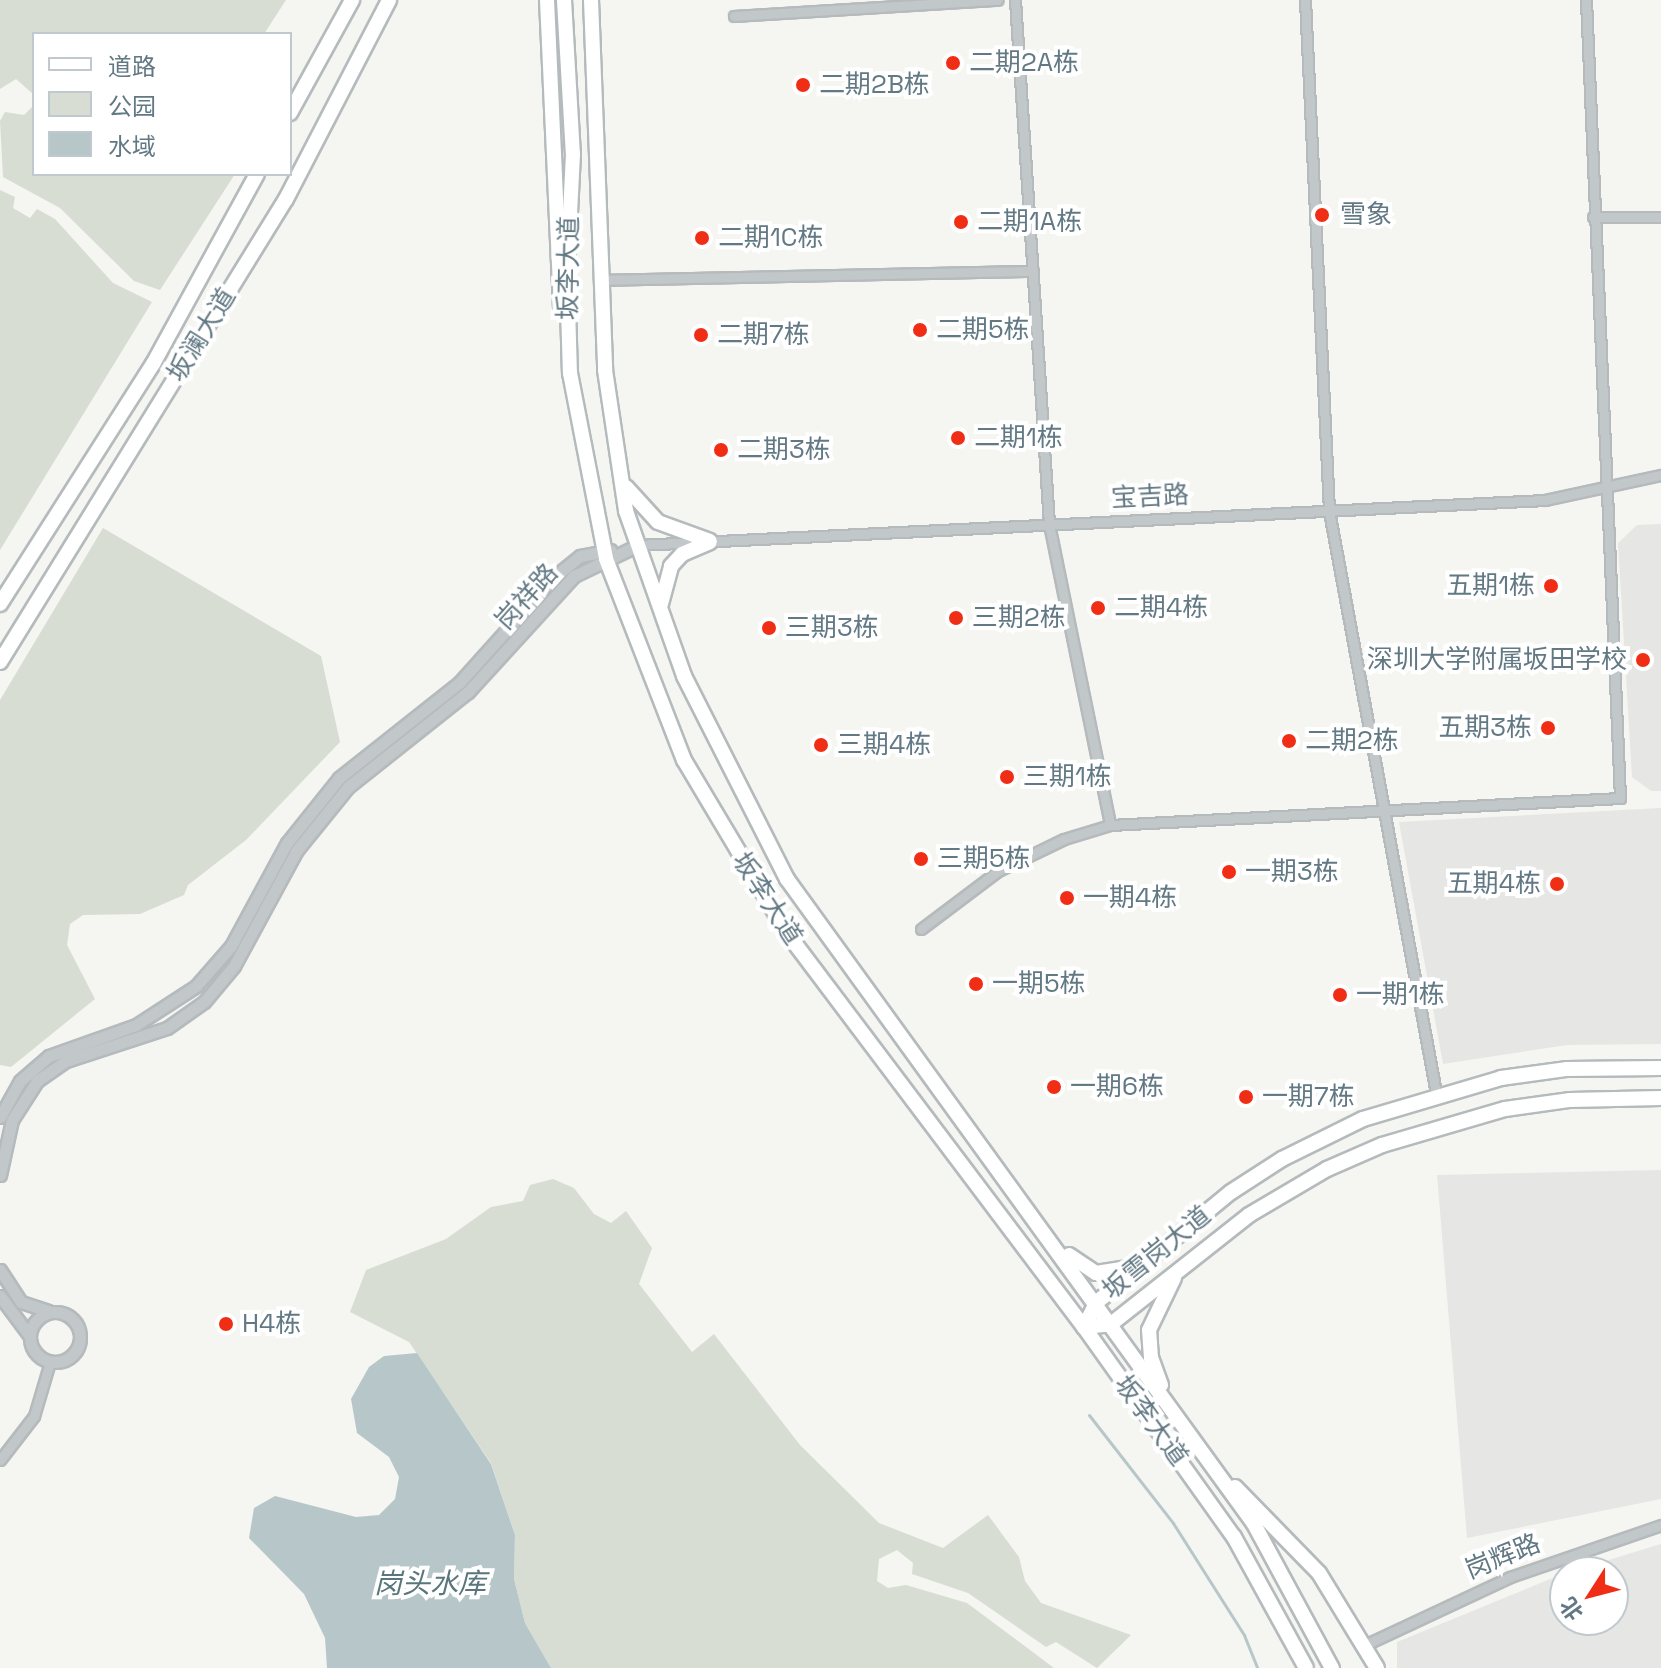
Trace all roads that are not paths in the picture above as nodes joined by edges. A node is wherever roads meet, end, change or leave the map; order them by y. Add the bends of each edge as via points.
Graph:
1 (352, 0) edge
2 (389, 0) edge
3 (547, 0) edge
4 (564, 0) edge
5 (591, 0) edge
6 (998, 0) edge
7 (1015, 0) edge
8 (1305, 0) edge
9 (1586, 0) edge
10 (734, 16) dead end
11 (292, 109) edge
12 (256, 176) edge
13 (1593, 217) junction
14 (1661, 217) edge
15 (1033, 271) junction
16 (601, 280) junction
17 (568, 336) junction
18 (620, 474) junction
19 (1661, 475) edge
20 (1606, 490) junction
21 (1329, 511) junction
22 (1049, 524) junction
23 (710, 541) junction
24 (638, 545) junction
25 (605, 555) junction
26 (0, 604) edge
27 (661, 611) junction
28 (0, 662) edge
29 (1384, 810) junction
30 (1110, 825) junction
31 (921, 929) dead end
32 (1661, 1068) edge
33 (1436, 1093) junction
34 (1661, 1098) edge
35 (0, 1117) edge
36 (0, 1175) edge
37 (1048, 1236) junction
38 (1162, 1250) junction
39 (0, 1270) edge
40 (1178, 1271) junction
41 (0, 1296) edge
42 (1097, 1302) junction
43 (49, 1311) junction
44 (1111, 1324) junction
45 (1084, 1327) junction
46 (29, 1335) junction
47 (50, 1362) junction
48 (1170, 1407) junction
49 (1207, 1458) junction
50 (0, 1460) edge
51 (1661, 1525) edge
52 (1367, 1644) junction
53 (1306, 1668) edge
54 (1332, 1668) edge
55 (1377, 1668) edge

1 - 11 main road
2 - 28 main road, 坂澜大道 via 286,199
3 - 17 main road via 556,286
4 - 17 main road, 坂李大道 via 573,154
5 - 16 main road, 坂李大道
6 - 10 street
7 - 15 street
8 - 21 street
9 - 13 street
12 - 26 main road, 坂澜大道 via 153,364
13 - 14 street
13 - 20 street
15 - 16 street
15 - 22 street
16 - 18 main road, 坂李大道 via 605,370
17 - 25 main road, 坂李大道 via 587,474
18 - 23 main road via 649,516
18 - 24 main road, 坂李大道
19 - 20 street, 宝吉路
20 - 21 street, 宝吉路 via 1545,500
20 - 29 street via 1620,798
21 - 22 street, 宝吉路
21 - 29 street
22 - 23 street, 宝吉路
22 - 30 street
23 - 24 street, 宝吉路
23 - 27 main road via 671,566 660,595
24 - 25 street, 岗祥路
24 - 27 main road, 坂李大道
25 - 35 street, 岗祥路 via 580,556 554,577 459,683 330,788 287,843 231,946 196,986 136,1025 49,1056 20,1081
25 - 36 street, 岗祥路 via 562,586 468,692 368,768 330,806 297,850 234,966 204,1002 167,1028 77,1057 37,1081 12,1120
25 - 45 main road, 坂李大道 via 684,760 740,859 848,1017
27 - 37 main road, 坂李大道 via 684,676 787,879
29 - 30 street
29 - 33 street
30 - 31 street via 1064,839 998,871
32 - 33 main road, 坂雪岗大道 via 1534,1072
33 - 38 main road, 坂雪岗大道 via 1363,1119 1282,1159 1207,1210
34 - 40 main road, 坂雪岗大道 via 1537,1104 1410,1134 1354,1156 1274,1199
37 - 38 main road via 1082,1266 1104,1274 1127,1270
37 - 42 main road, 坂李大道
38 - 42 main road, 坂雪岗大道
39 - 43 street via 21,1302
40 - 44 main road, 坂雪岗大道
40 - 48 main road via 1154,1313 1148,1340
41 - 46 street
42 - 44 main road, 坂李大道
42 - 45 main road, 坂雪岗大道
43 - 46 street via 36,1320
43 - 47 street via 74,1319 81,1336 68,1359
44 - 45 main road, 坂雪岗大道
44 - 48 main road, 坂李大道
45 - 53 main road, 坂李大道 via 1234,1537
46 - 47 street via 35,1352
47 - 50 street via 34,1416
48 - 49 main road, 坂李大道
49 - 52 main road via 1303,1554
49 - 54 main road, 坂李大道 via 1274,1556
51 - 52 street, 岗辉路 via 1510,1577
52 - 55 main road

